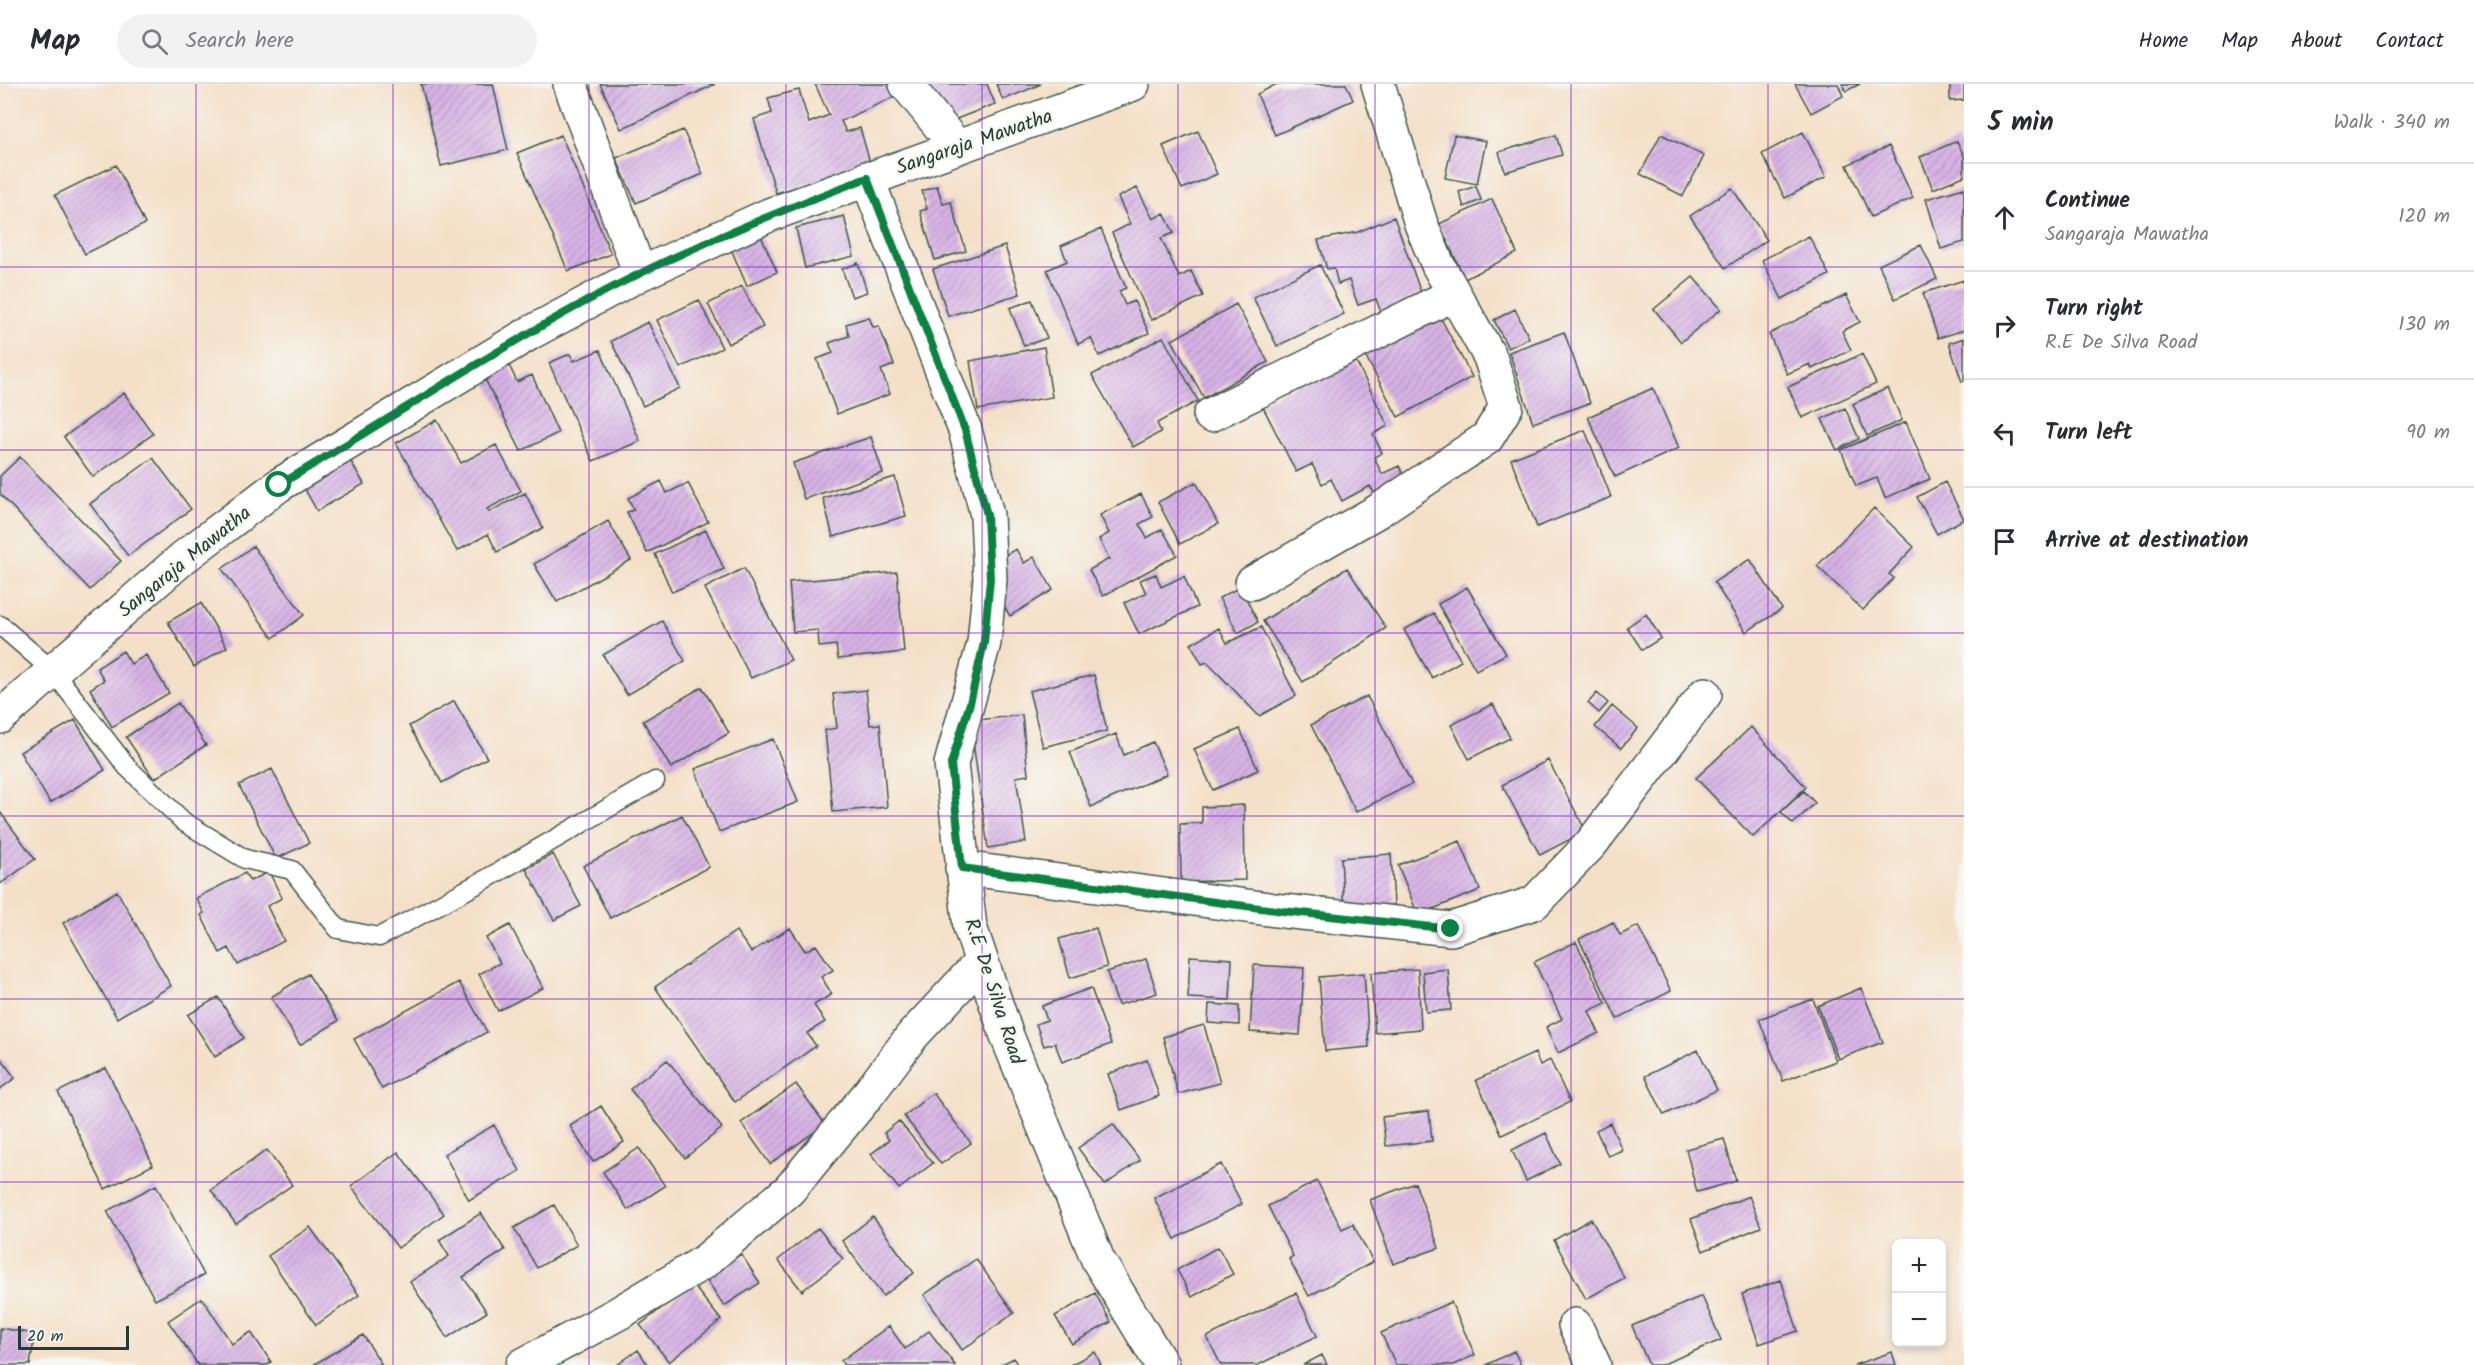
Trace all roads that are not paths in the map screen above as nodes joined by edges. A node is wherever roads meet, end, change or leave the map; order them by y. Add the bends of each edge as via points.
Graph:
1 (570, 84) edge
2 (906, 84) edge
3 (1133, 84) edge
4 (1378, 84) edge
5 (957, 147) junction
6 (867, 178) junction
7 (640, 274) junction
8 (1454, 294) junction
9 (1210, 415) dead end
10 (1252, 583) dead end
11 (0, 625) edge
12 (52, 671) junction
13 (1705, 694) dead end
14 (0, 717) edge
15 (655, 781) dead end
16 (962, 868) junction
17 (981, 962) junction
18 (1575, 1325) dead end
19 (523, 1365) edge
20 (1162, 1365) edge
21 (1594, 1365) edge

1 - 7 street
2 - 5 street
3 - 5 street, Sangaraja Mawatha
4 - 8 street via 1421,224
5 - 6 street, Sangaraja Mawatha
6 - 7 street, Sangaraja Mawatha via 769,215
6 - 16 street, R.E De Silva Road via 965,430 987,515 990,579 984,643 951,764
7 - 12 street, Sangaraja Mawatha via 530,333 279,485 184,558
8 - 9 street
8 - 10 street via 1490,357 1506,406 1487,438 1378,511
11 - 12 lane
12 - 14 street, Sangaraja Mawatha
12 - 15 lane via 127,767 184,822 245,859 291,870 338,929 379,937
13 - 16 street via 1591,844 1534,903 1451,929
16 - 17 street, R.E De Silva Road via 970,927
17 - 19 street via 912,1036 789,1190 704,1262
17 - 20 street, R.E De Silva Road via 1098,1260
18 - 21 street

